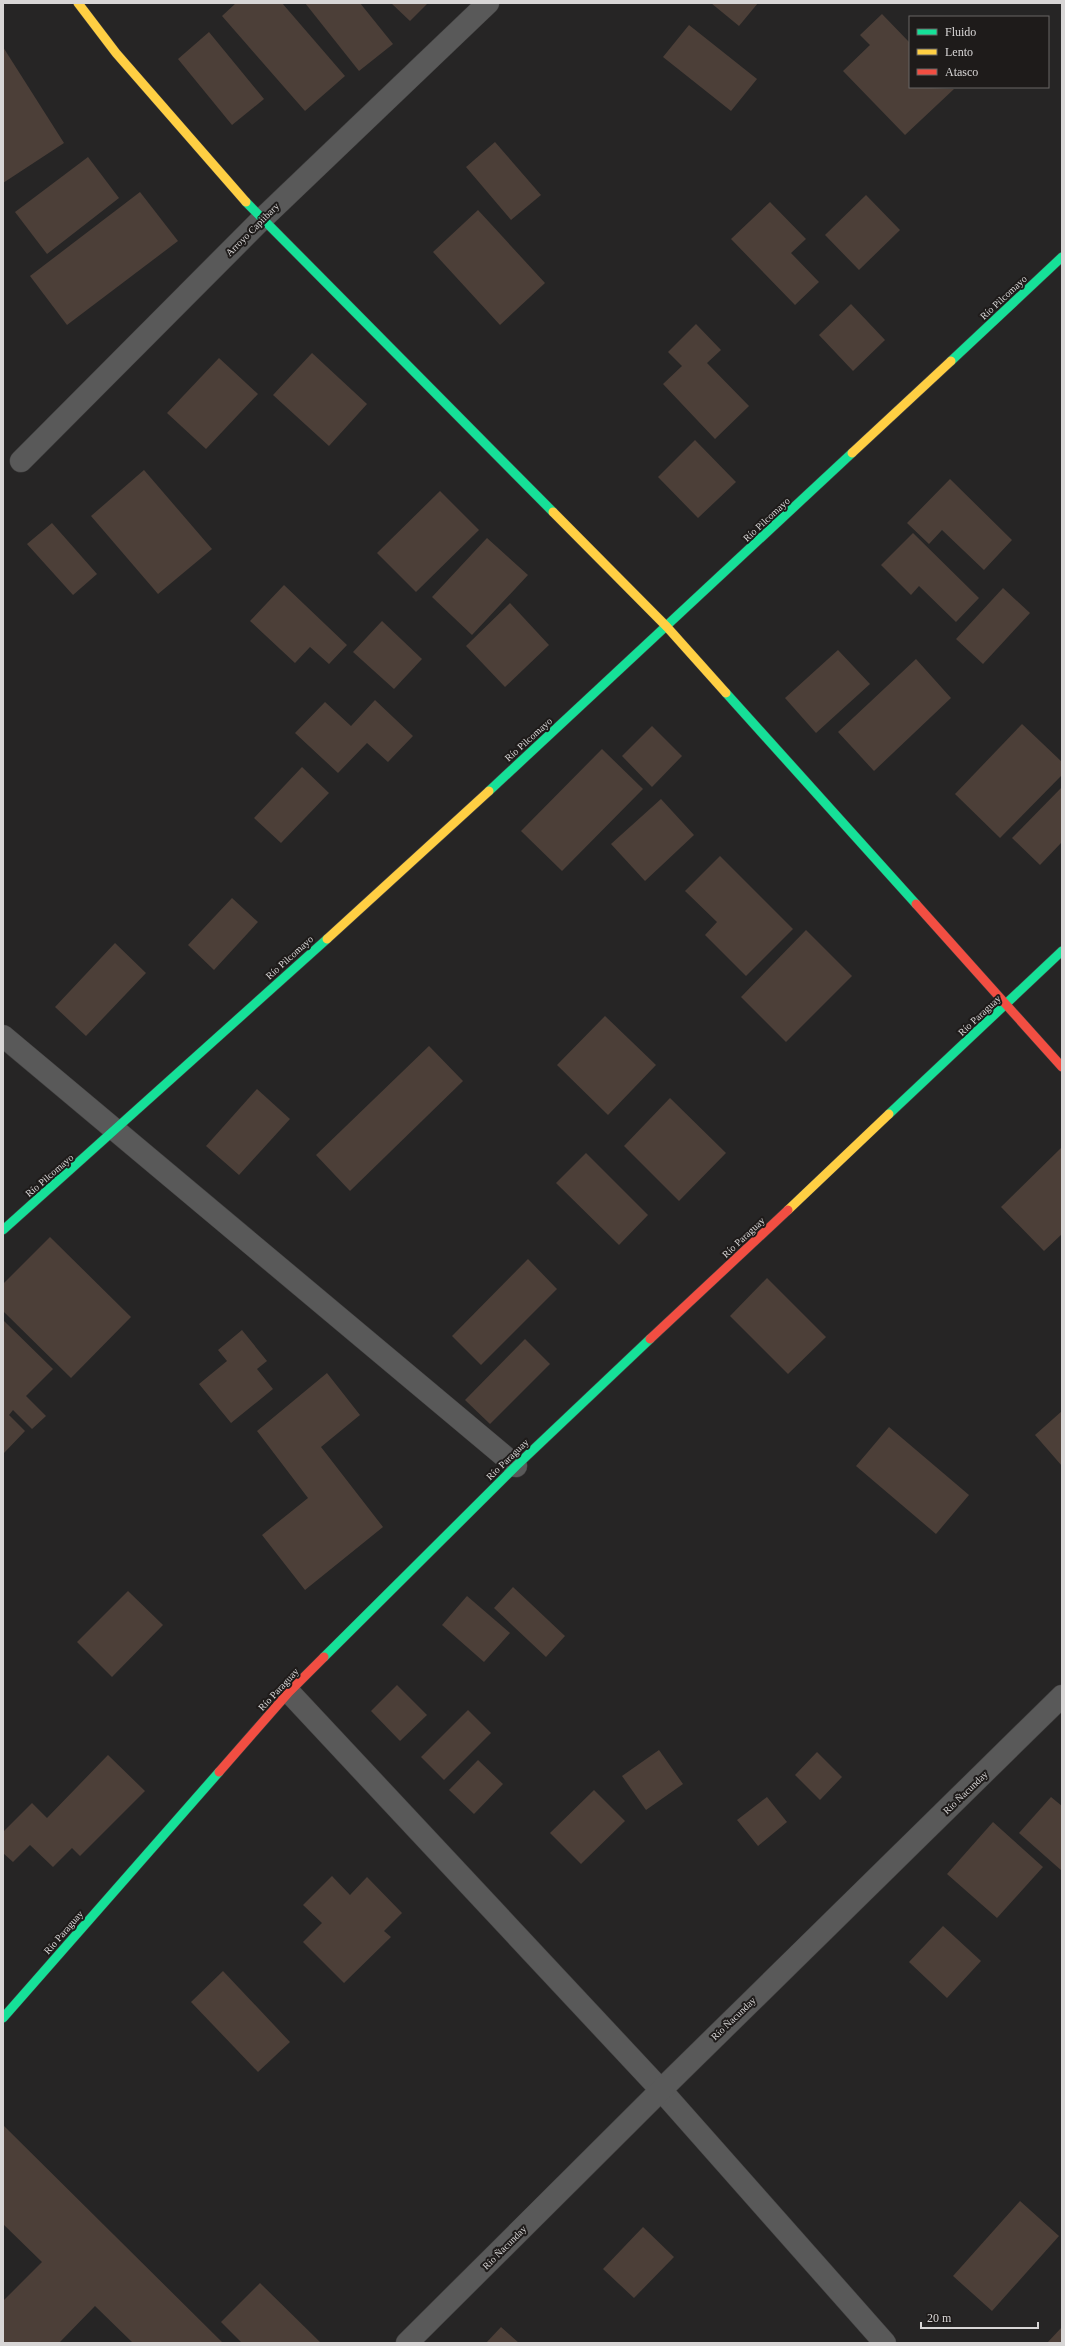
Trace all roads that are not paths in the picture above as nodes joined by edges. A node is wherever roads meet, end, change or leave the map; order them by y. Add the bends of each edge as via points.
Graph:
1 (78, 3) edge
2 (488, 3) edge
3 (261, 220) junction
4 (1062, 257) edge
5 (21, 461) dead end
6 (667, 627) junction
7 (1062, 951) edge
8 (1007, 1004) junction
9 (3, 1036) edge
10 (1062, 1067) edge
11 (114, 1132) junction
12 (3, 1230) edge
13 (516, 1466) junction
14 (289, 1692) junction
15 (1062, 1696) edge
16 (3, 2018) edge
17 (661, 2090) junction
18 (407, 2343) edge
19 (885, 2343) edge

1 - 3 street via 116,53
2 - 3 street, Arroyo Capiibary
3 - 5 street, Arroyo Capiibary
3 - 6 street
4 - 6 street, Río Pilcomayo
6 - 8 street
6 - 11 street, Río Pilcomayo
7 - 8 street, Río Paraguay
8 - 10 street
8 - 13 street, Río Paraguay
9 - 11 street
11 - 12 street, Río Pilcomayo
11 - 13 street
13 - 14 street, Río Paraguay
14 - 16 street, Río Paraguay
14 - 17 street
15 - 17 street, Río Ñacunday
17 - 18 street, Río Ñacunday
17 - 19 street

